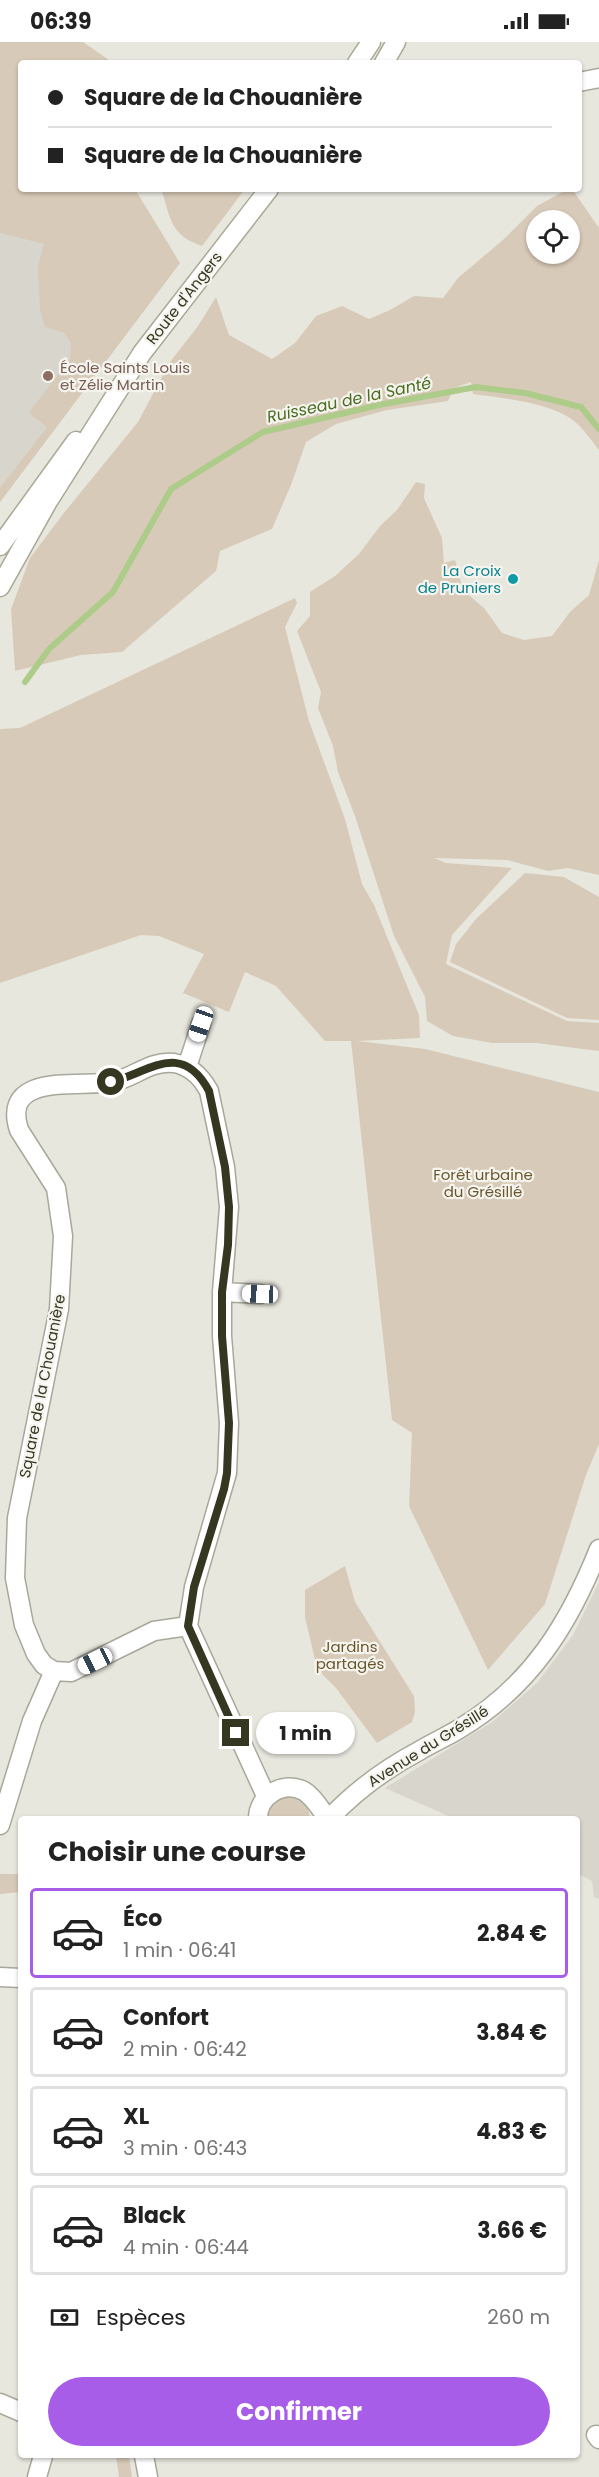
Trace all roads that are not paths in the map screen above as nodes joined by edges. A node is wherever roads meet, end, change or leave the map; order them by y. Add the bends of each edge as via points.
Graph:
1 (371, 42) edge
2 (396, 42) edge
3 (359, 60) edge
4 (386, 60) edge
5 (599, 78) edge
6 (582, 81) edge
7 (267, 192) edge
8 (104, 411) junction
9 (0, 546) edge
10 (0, 587) edge
11 (201, 1024) dead end
12 (187, 1068) junction
13 (222, 1292) junction
14 (260, 1294) dead end
15 (599, 1549) edge
16 (188, 1626) junction
17 (54, 1671) junction
18 (266, 1796) junction
19 (259, 1816) edge
20 (326, 1816) edge
21 (331, 1816) edge
22 (0, 1826) edge
23 (0, 1977) edge
24 (18, 1978) edge
25 (0, 2403) edge
26 (18, 2411) edge
27 (42, 2458) edge
28 (144, 2458) edge
29 (37, 2477) edge
30 (148, 2477) edge

1 - 3 street
2 - 4 street
5 - 6 street
7 - 8 street, Route d'Angers via 142,353
8 - 9 street, Route d'Angers via 70,447
8 - 10 street, Route d'Angers via 46,503
11 - 12 street
12 - 13 street via 209,1091 225,1167 229,1207
12 - 17 street, Square de la Chouanière via 161,1063 111,1082 42,1085 26,1092 16,1106 18,1130 56,1188 63,1227 59,1309 18,1509 15,1542 15,1578 24,1625 36,1654
13 - 14 street
13 - 16 street via 229,1423 227,1473 194,1587
15 - 21 street, Avenue du Grésillé via 569,1617 543,1656 517,1684 472,1721 396,1764
16 - 17 street via 154,1631 71,1672
16 - 18 street
17 - 22 street via 32,1721
18 - 19 street
18 - 20 street via 275,1790 295,1788 313,1798
23 - 24 street
25 - 26 street
27 - 29 street
28 - 30 street

